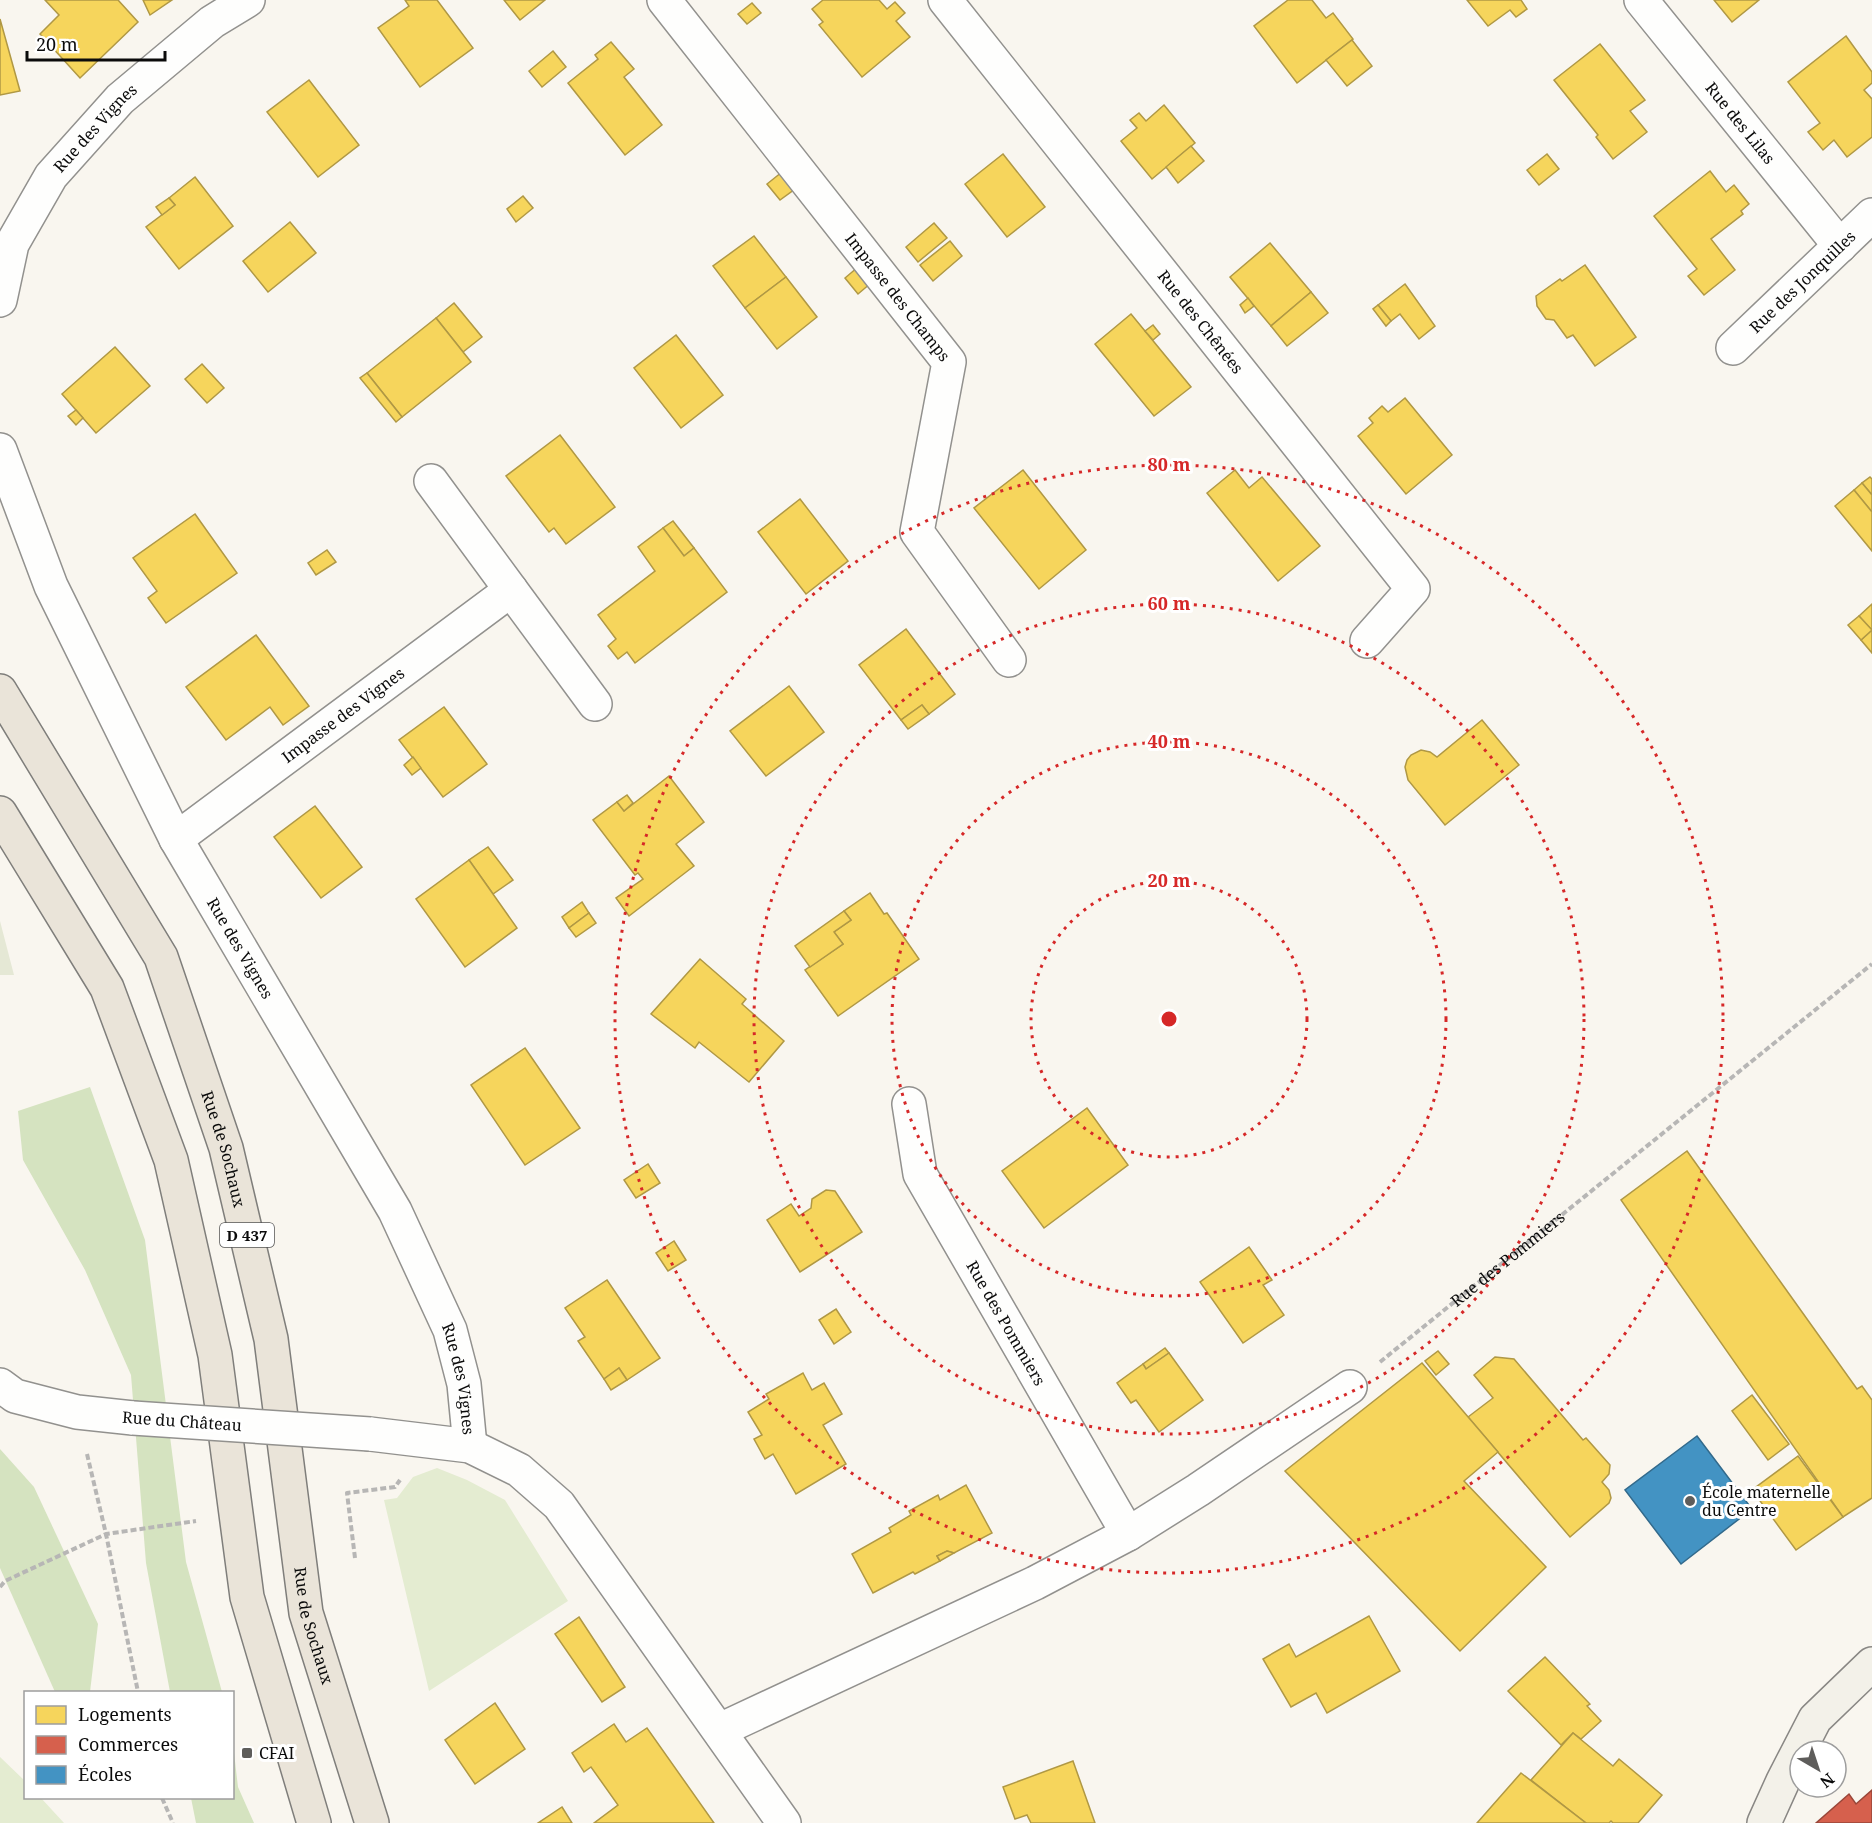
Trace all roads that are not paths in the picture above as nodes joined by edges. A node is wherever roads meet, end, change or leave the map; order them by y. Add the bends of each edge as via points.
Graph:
1 (248, 0) edge
2 (664, 0) edge
3 (945, 0) edge
4 (1641, 0) edge
5 (1872, 215) edge
6 (1840, 246) junction
7 (0, 300) edge
8 (1733, 348) dead end
9 (0, 450) edge
10 (431, 481) dead end
11 (510, 590) junction
12 (1367, 641) dead end
13 (1009, 660) dead end
14 (0, 691) edge
15 (595, 704) dead end
16 (0, 813) edge
17 (176, 839) junction
18 (909, 1104) dead end
19 (0, 1385) edge
20 (1350, 1387) road end
21 (470, 1446) junction
22 (1128, 1534) junction
23 (1872, 1664) edge
24 (720, 1730) junction
25 (314, 1823) edge
26 (372, 1823) edge
27 (784, 1823) edge
28 (1764, 1823) edge

1 - 7 street, Rue des Vignes via 212,22 120,99 51,176 12,244
2 - 13 street, Impasse des Champs via 949,362 917,532
3 - 12 street, Rue des Chênées via 1413,589
4 - 6 street, Rue des Lilas
5 - 6 street, Rue des Jonquilles
6 - 8 street, Rue des Jonquilles
9 - 17 street, Rue des Vignes via 51,586
10 - 11 street
11 - 15 street
11 - 17 street, Impasse des Vignes
14 - 26 main road, Rue de Sochaux / D 437 via 161,957 226,1148 271,1339 306,1613
16 - 25 main road via 106,988 171,1160 215,1355 247,1597
17 - 21 street, Rue des Vignes via 394,1210 450,1330 464,1384
18 - 22 street, Rue des Pommiers via 920,1174
19 - 21 street, Rue du Château, bridge via 15,1396 77,1412 370,1434
20 - 22 street
21 - 24 street via 519,1470 559,1505
22 - 24 street via 1035,1583
23 - 28 main road via 1815,1719
24 - 27 street

